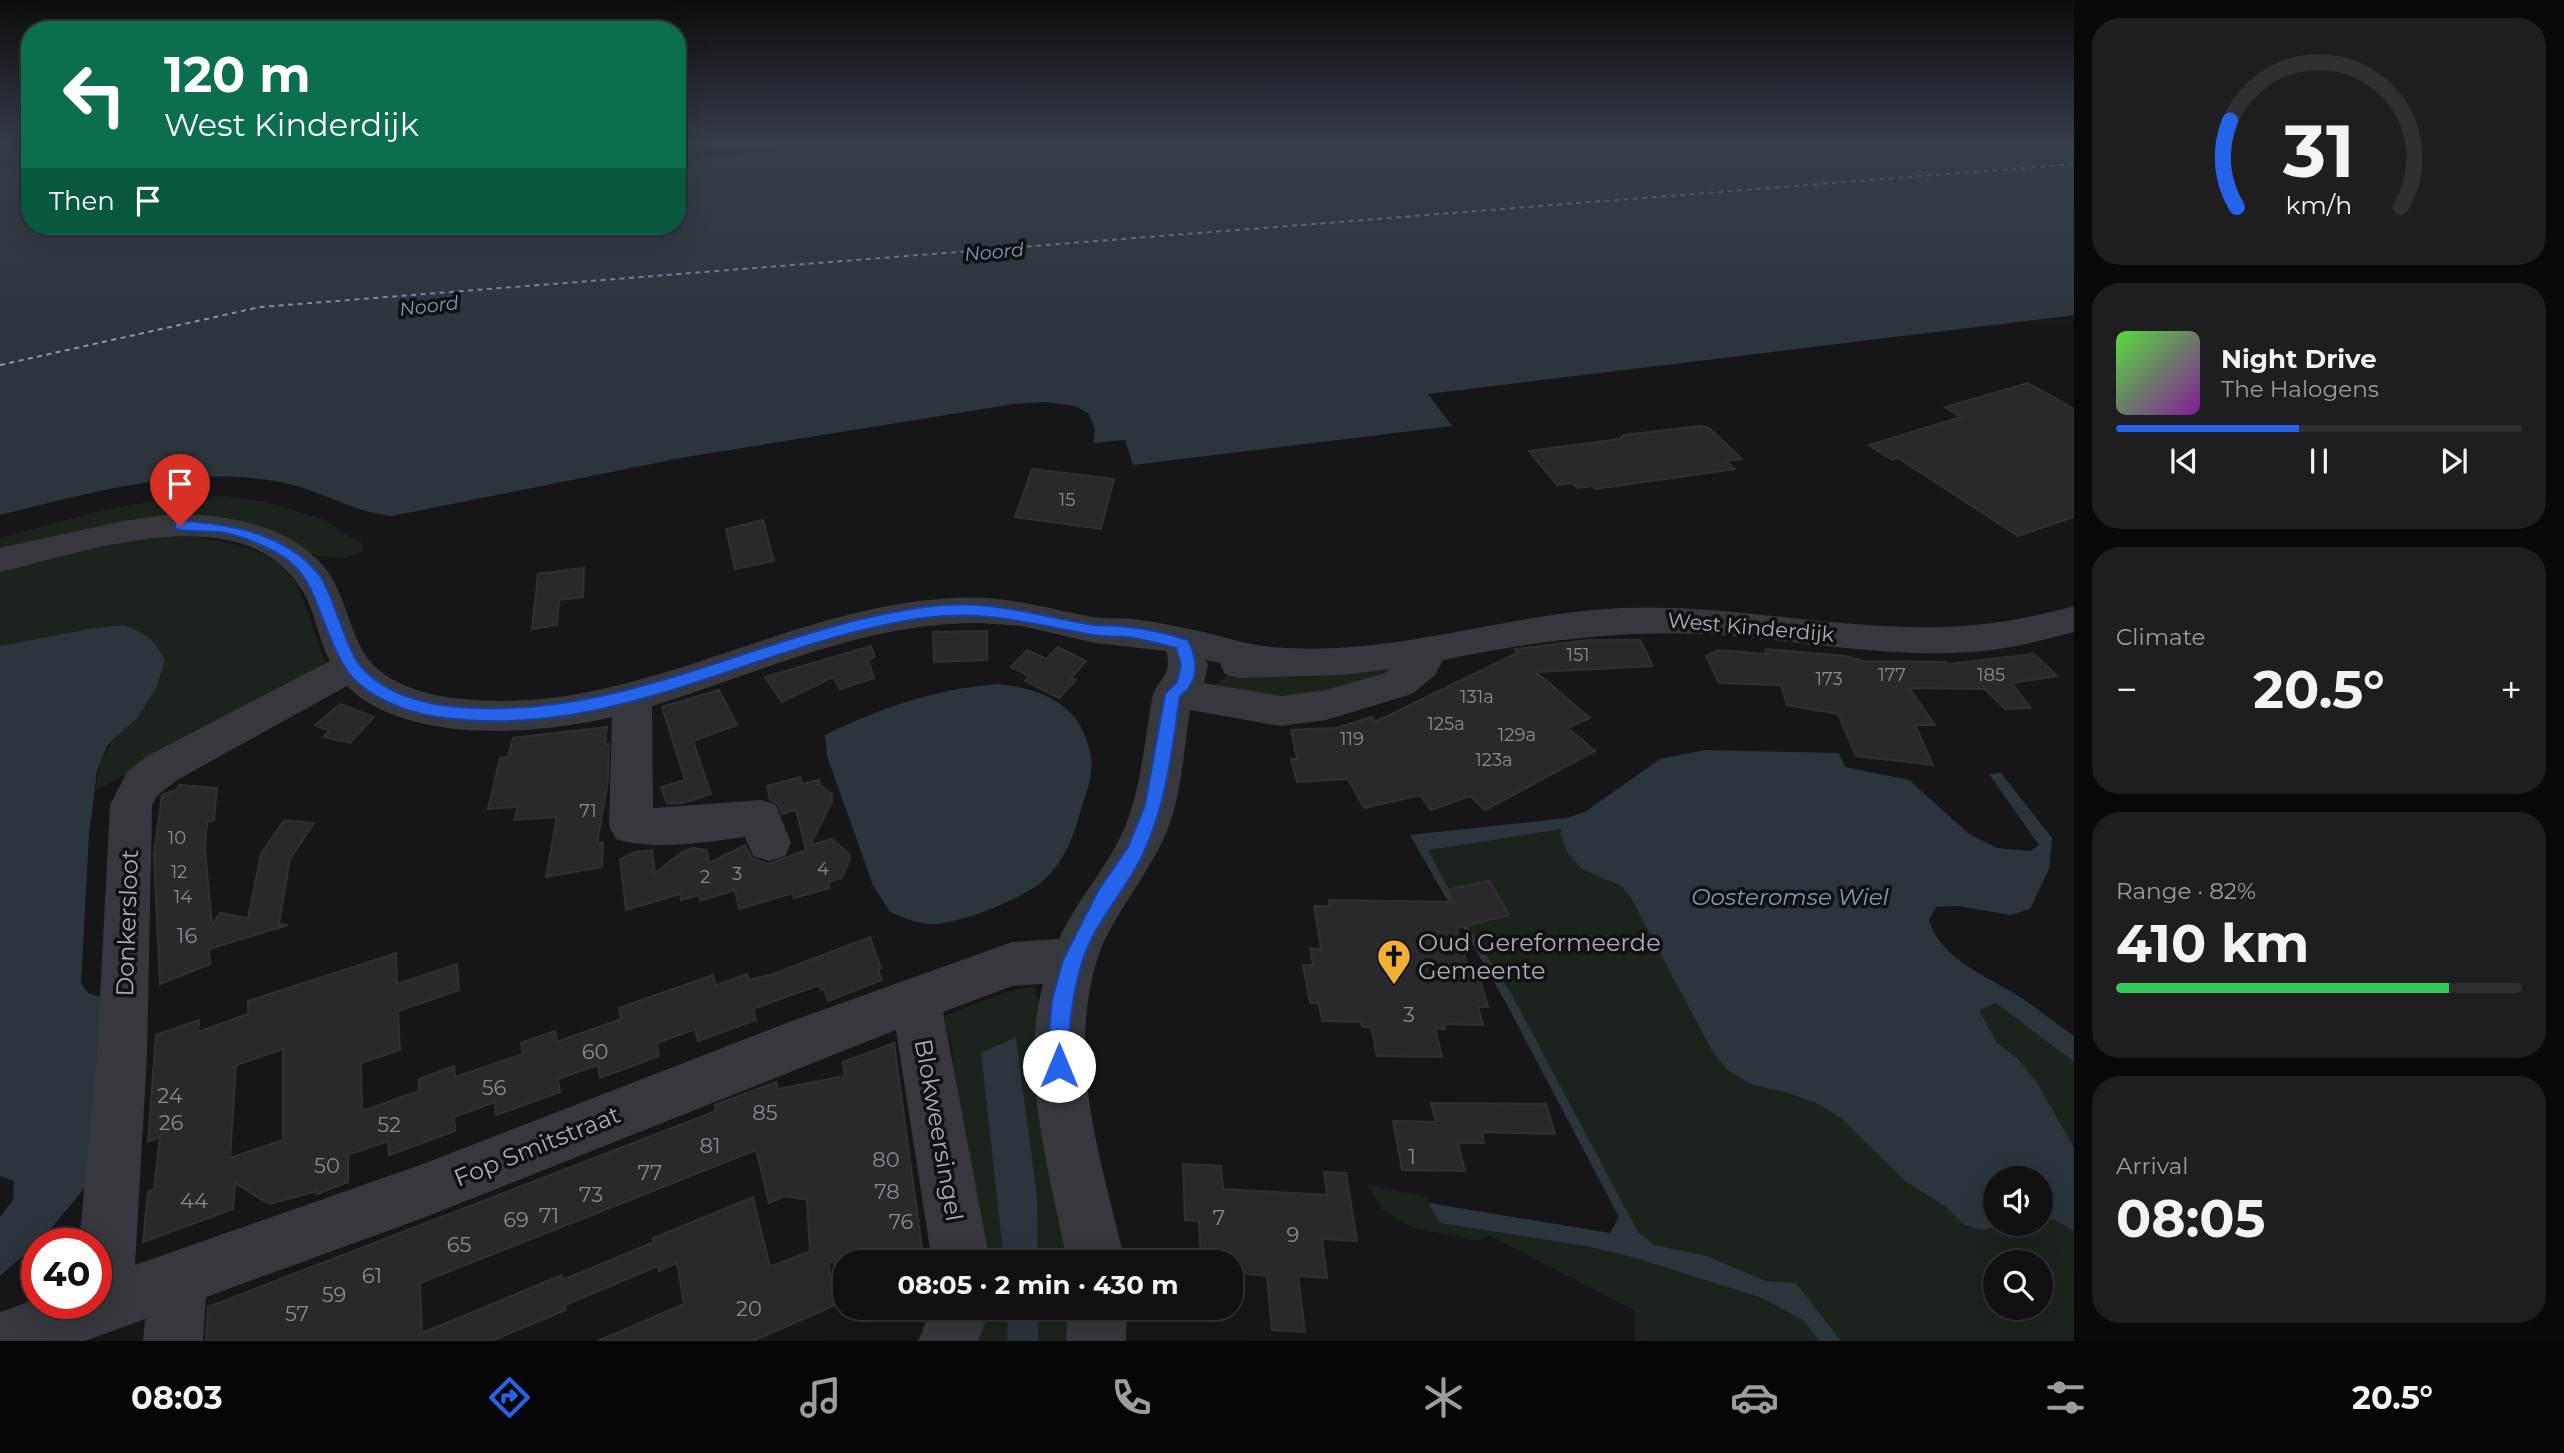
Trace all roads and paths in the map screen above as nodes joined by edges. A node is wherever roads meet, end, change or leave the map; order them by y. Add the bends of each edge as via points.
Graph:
1 (0, 561) edge
2 (2066, 631) edge
3 (1428, 650) junction
4 (1180, 658) junction
5 (352, 666) junction
6 (632, 695) junction
7 (769, 843) dead end
8 (1073, 960) junction
9 (916, 999) junction
10 (109, 1228) edge
11 (959, 1250) edge
12 (1094, 1250) edge
13 (178, 1280) junction
14 (112, 1303) edge
15 (66, 1319) edge
16 (957, 1320) edge
17 (1097, 1320) edge
18 (3, 1341) edge
19 (173, 1341) edge
20 (948, 1341) edge
21 (1096, 1341) edge

1 - 5 street, West Kinderdijk via 163,526 196,525 244,533 294,558 315,580
2 - 3 street, West Kinderdijk via 1949,639 1657,620 1608,621 1522,631
3 - 4 street, West Kinderdijk via 1354,660 1265,660 1236,665
3 - 4 street, West Kinderdijk via 1421,666 1398,684 1326,705 1281,711
4 - 6 street, West Kinderdijk via 1127,646 1096,631 1009,612 924,613 856,626
4 - 8 street via 1147,827
5 - 6 street, West Kinderdijk via 393,698 433,710 474,715 534,715
5 - 10 street, Donkersloot via 163,768 142,784 131,805 122,1055
6 - 7 street via 631,826 761,818
8 - 9 street, Fop Smitstraat via 1012,964
8 - 12 street via 1060,1023 1060,1088
9 - 11 street, Blokweersingel
9 - 13 street, Fop Smitstraat via 423,1191
13 - 14 street, Fop Smitstraat
13 - 19 street
15 - 18 street, Fop Smitstraat
16 - 20 street
17 - 21 street

